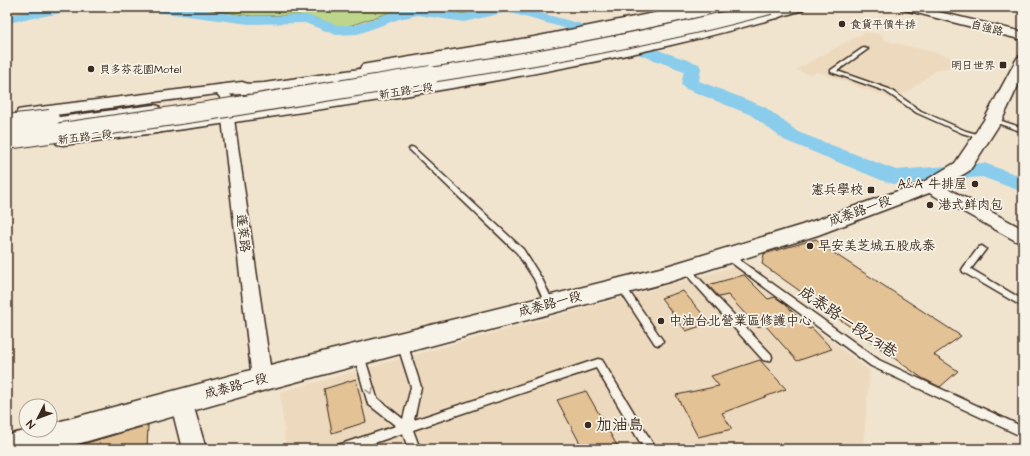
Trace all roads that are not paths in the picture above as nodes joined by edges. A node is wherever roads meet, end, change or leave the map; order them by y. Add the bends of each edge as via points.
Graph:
1 (700, 7) edge
2 (727, 7) edge
3 (736, 7) edge
4 (745, 7) edge
5 (799, 7) edge
6 (905, 7) edge
7 (771, 9) edge
8 (1023, 36) edge
9 (866, 49) dead end
10 (1022, 62) edge
11 (227, 106) junction
12 (7, 116) edge
13 (124, 117) junction
14 (7, 124) edge
15 (7, 129) edge
16 (987, 129) junction
17 (1023, 130) edge
18 (7, 135) edge
19 (7, 140) edge
20 (7, 146) edge
21 (412, 149) dead end
22 (930, 186) junction
23 (1023, 237) edge
24 (982, 249) dead end
25 (728, 256) junction
26 (687, 268) junction
27 (621, 286) junction
28 (549, 304) junction
29 (1023, 304) edge
30 (402, 342) junction
31 (658, 342) dead end
32 (359, 354) junction
33 (768, 357) dead end
34 (262, 379) junction
35 (181, 401) junction
36 (407, 428) junction
37 (1023, 432) edge
38 (10, 449) edge
39 (194, 449) edge
40 (342, 449) edge
41 (414, 449) edge
42 (650, 449) edge

1 - 11 main road, 新五路二段
2 - 11 main road via 567,40 264,88
3 - 14 main road, bridge via 605,38 391,74 198,102
4 - 11 main road, 新五路二段 via 614,38
5 - 7 main road, 新五路二段
6 - 8 street, 自強路
7 - 11 main road, 新五路二段 via 524,59
7 - 11 main road, bridge via 711,27 574,57 455,79
7 - 11 main road, 新五路二段 via 694,36 394,94
7 - 19 main road, bridge via 672,33 525,61
9 - 16 lane via 833,71 887,90 919,112 964,132
10 - 16 main road, 成泰路一段
11 - 12 main road, 新五路二段
11 - 13 main road, 新五路二段
11 - 20 main road, 新五路二段 via 151,129
11 - 34 street, 蓬萊路
13 - 15 main road, 新五路二段
13 - 18 main road, 新五路二段
16 - 17 lane
16 - 22 main road, 成泰路一段 via 962,167
21 - 28 lane via 520,251 538,279
22 - 23 street
22 - 25 main road, 成泰路一段 via 810,230
24 - 29 lane via 966,270
25 - 26 main road, 成泰路一段
25 - 37 lane, 成泰路一段231巷 via 876,363
26 - 27 main road, 成泰路一段
26 - 33 lane
27 - 28 main road, 成泰路一段
27 - 31 lane
28 - 30 main road, 成泰路一段
30 - 32 main road, 成泰路一段
30 - 36 lane via 416,386
32 - 34 main road, 成泰路一段
32 -> 36 lane via 372,401
34 - 35 main road, 成泰路一段
35 - 38 main road, 成泰路一段
35 - 39 street
36 - 40 lane
36 - 41 lane
36 - 42 lane via 598,364

